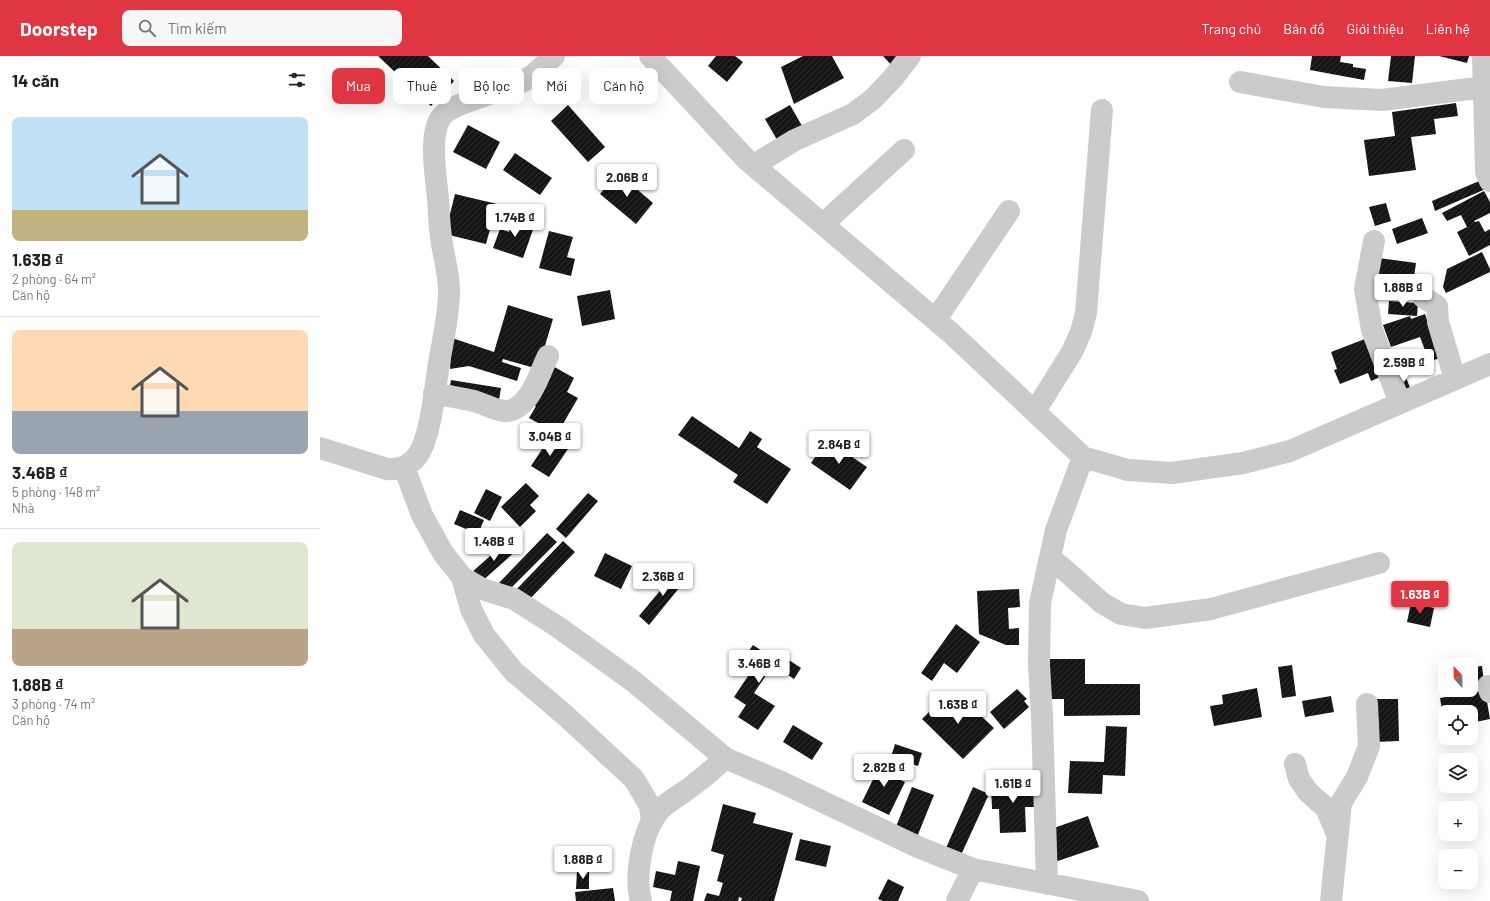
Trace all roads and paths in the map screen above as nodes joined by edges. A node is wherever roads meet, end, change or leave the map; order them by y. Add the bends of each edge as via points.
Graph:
1 (554, 56) edge
2 (910, 56) edge
3 (1483, 56) edge
4 (656, 59) edge
5 (1240, 82) dead end
6 (1484, 87) junction
7 (1102, 110) dead end
8 (904, 150) dead end
9 (754, 165) junction
10 (1490, 181) edge
11 (1009, 210) dead end
12 (823, 224) junction
13 (1374, 241) dead end
14 (1423, 297) dead end
15 (936, 319) junction
16 (548, 356) dead end
17 (1490, 364) edge
18 (1455, 379) junction
19 (434, 393) junction
20 (1400, 403) junction
21 (1035, 412) junction
22 (320, 448) edge
23 (1083, 457) junction
24 (404, 467) junction
25 (1050, 558) junction
26 (1379, 563) dead end
27 (462, 578) junction
28 (1367, 704) dead end
29 (725, 758) junction
30 (1295, 764) dead end
31 (652, 822) junction
32 (1337, 834) junction
33 (972, 869) junction
34 (1047, 884) junction
35 (1082, 896) edge
36 (640, 901) edge
37 (957, 901) edge
38 (1138, 901) edge
39 (1331, 901) edge

1 - 19 street via 522,82 451,109 444,114 437,126 434,150 440,236 448,273 449,293
2 - 9 street via 893,78 853,114 795,140
3 - 6 street
4 - 9 street
5 - 6 street via 1324,97 1382,100
6 - 10 street via 1486,172
7 - 21 street via 1086,313 1082,332
8 - 12 street
9 - 12 street
11 - 15 street
12 - 15 street
13 - 20 street via 1365,289 1372,330
14 - 18 street via 1437,306 1440,329
15 - 21 street
16 - 19 street via 528,398 510,411 500,411 475,401
17 - 18 street
18 - 20 street
19 - 24 street via 427,435 419,454
20 - 23 street via 1290,451 1243,463 1172,473 1128,470
21 - 23 street
22 - 24 street via 387,469
23 - 25 street via 1056,530
24 - 27 street via 422,515
25 - 26 street via 1102,603 1121,614 1145,618 1211,609
25 - 34 street via 1040,604 1039,665
27 - 29 street via 482,589 514,599 558,627 633,681
27 - 31 street via 471,609 484,635 514,672 634,779 650,806
28 - 32 street via 1369,746 1357,777 1340,803
29 - 31 street via 659,811
29 - 33 street via 918,847
30 - 32 street via 1299,778 1308,792 1326,808
31 - 36 street via 640,860
32 - 39 street
33 - 34 street
33 - 37 street
34 - 35 street
35 - 38 street

